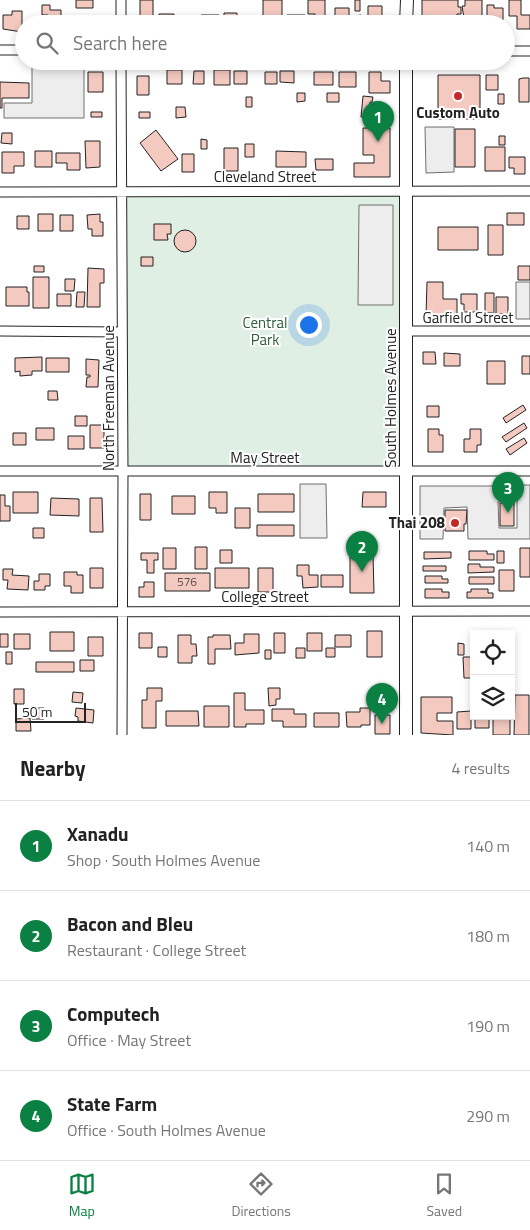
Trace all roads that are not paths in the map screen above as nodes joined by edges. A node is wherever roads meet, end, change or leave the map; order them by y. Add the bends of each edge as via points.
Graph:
1 (121, 0) edge
2 (406, 0) edge
3 (121, 15) edge
4 (406, 15) edge
5 (0, 50) edge
6 (15, 50) edge
7 (515, 51) edge
8 (530, 51) edge
9 (121, 70) edge
10 (406, 70) edge
11 (123, 191) junction
12 (406, 191) junction
13 (0, 192) edge
14 (530, 192) edge
15 (0, 331) edge
16 (406, 331) junction
17 (530, 331) edge
18 (122, 332) junction
19 (0, 471) edge
20 (407, 471) junction
21 (530, 471) edge
22 (123, 472) junction
23 (122, 611) junction
24 (407, 611) junction
25 (530, 611) edge
26 (0, 612) edge
27 (122, 735) edge
28 (406, 735) edge

1 - 3 street
2 - 4 main road
5 - 6 street
7 - 8 street
9 - 11 street, North Freeman Avenue
10 - 12 main road, South Holmes Avenue
11 - 12 street, Cleveland Street
11 - 13 street, Cleveland Street
11 - 18 street, North Freeman Avenue
12 - 14 street, Cleveland Street
12 - 16 main road, South Holmes Avenue
15 - 18 street
16 - 17 street, Garfield Street
16 - 20 main road, South Holmes Avenue
18 - 22 street, North Freeman Avenue
19 - 22 street, May Street
20 - 21 street, May Street
20 - 22 street, May Street
20 - 24 main road, South Holmes Avenue
22 - 23 street, North Freeman Avenue
23 - 24 street, College Street
23 - 26 street, College Street
23 - 27 street, North Freeman Avenue
24 - 25 street, College Street
24 - 28 main road, South Holmes Avenue

